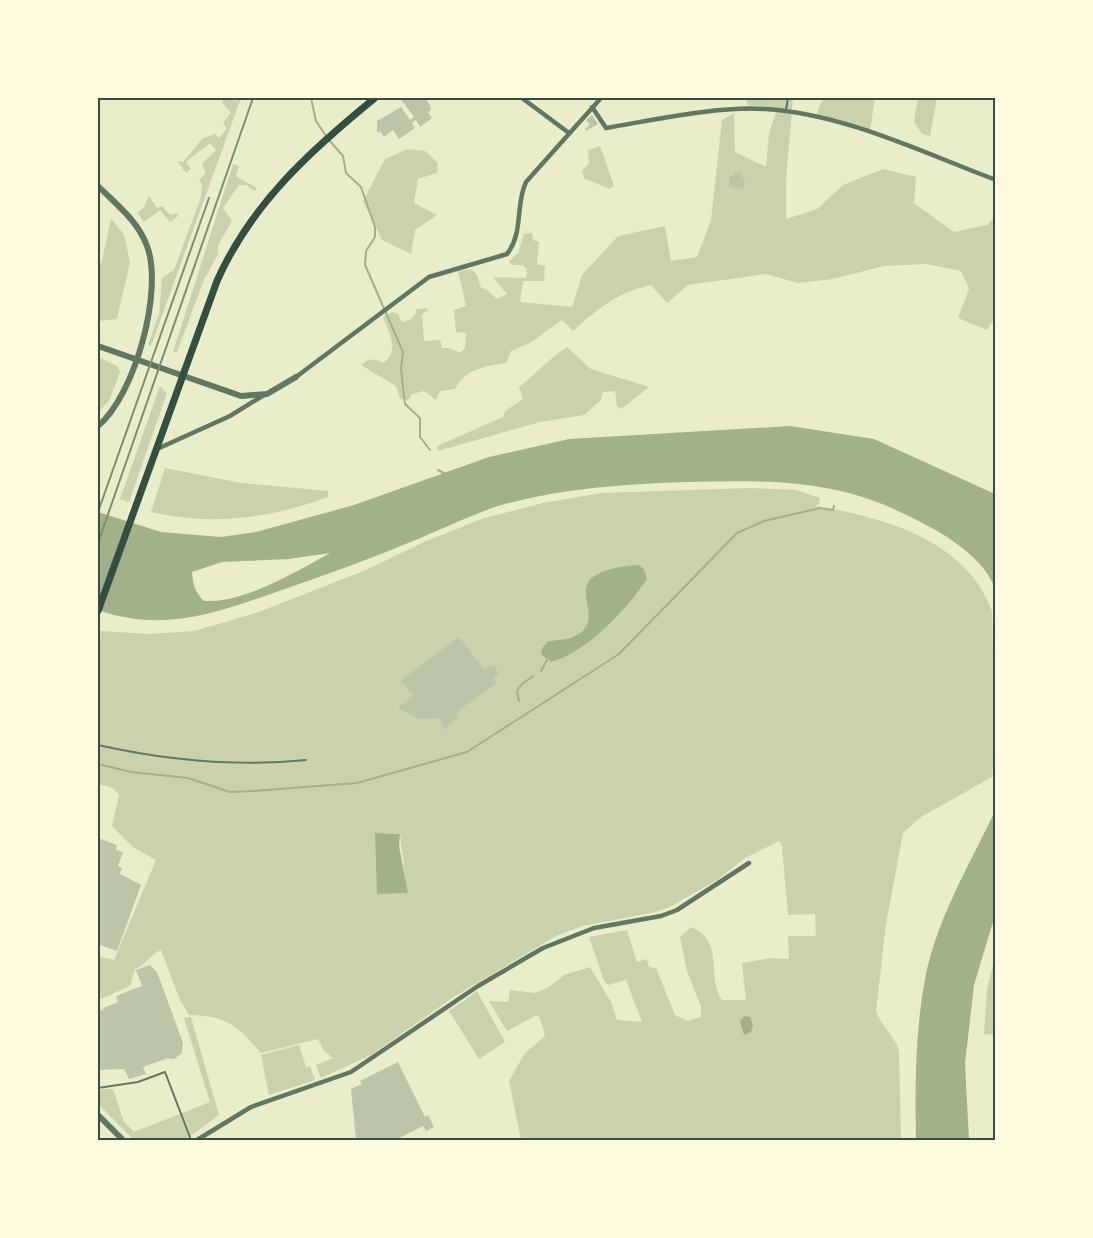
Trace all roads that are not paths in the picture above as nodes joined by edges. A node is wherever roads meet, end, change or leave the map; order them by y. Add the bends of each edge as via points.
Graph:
1 (375, 98) edge
2 (522, 98) edge
3 (601, 98) edge
4 (788, 98) edge
5 (592, 107) junction
6 (786, 112) junction
7 (569, 133) junction
8 (996, 180) edge
9 (98, 186) edge
10 (98, 346) edge
11 (135, 360) junction
12 (182, 377) junction
13 (296, 377) joint
14 (267, 394) junction
15 (98, 426) edge
16 (157, 449) junction
17 (98, 611) edge
18 (98, 745) edge
19 (306, 760) dead end
20 (749, 863) dead end
21 (98, 1088) edge
22 (98, 1114) edge
23 (123, 1140) edge
24 (190, 1140) edge
25 (197, 1140) edge

1 - 12 main road via 295,168 241,234 217,281
2 - 7 street
3 - 5 street
4 - 6 lane
5 - 6 street via 606,128 739,110
5 - 7 street
6 - 8 street via 854,127
7 - 13 street via 526,182 518,233 507,254 429,277
9 - 11 street via 136,225 151,260 152,299
10 - 11 street
11 - 12 street
11 - 15 street via 119,401
12 - 14 street via 242,396
12 - 16 main road
13 - 14 street
14 - 16 street via 230,416
16 - 17 main road
18 - 19 lane via 199,760
20 - 25 street via 678,910 594,928 543,948 478,986 351,1072 251,1107
21 - 24 lane via 138,1082 165,1072
22 - 23 street

